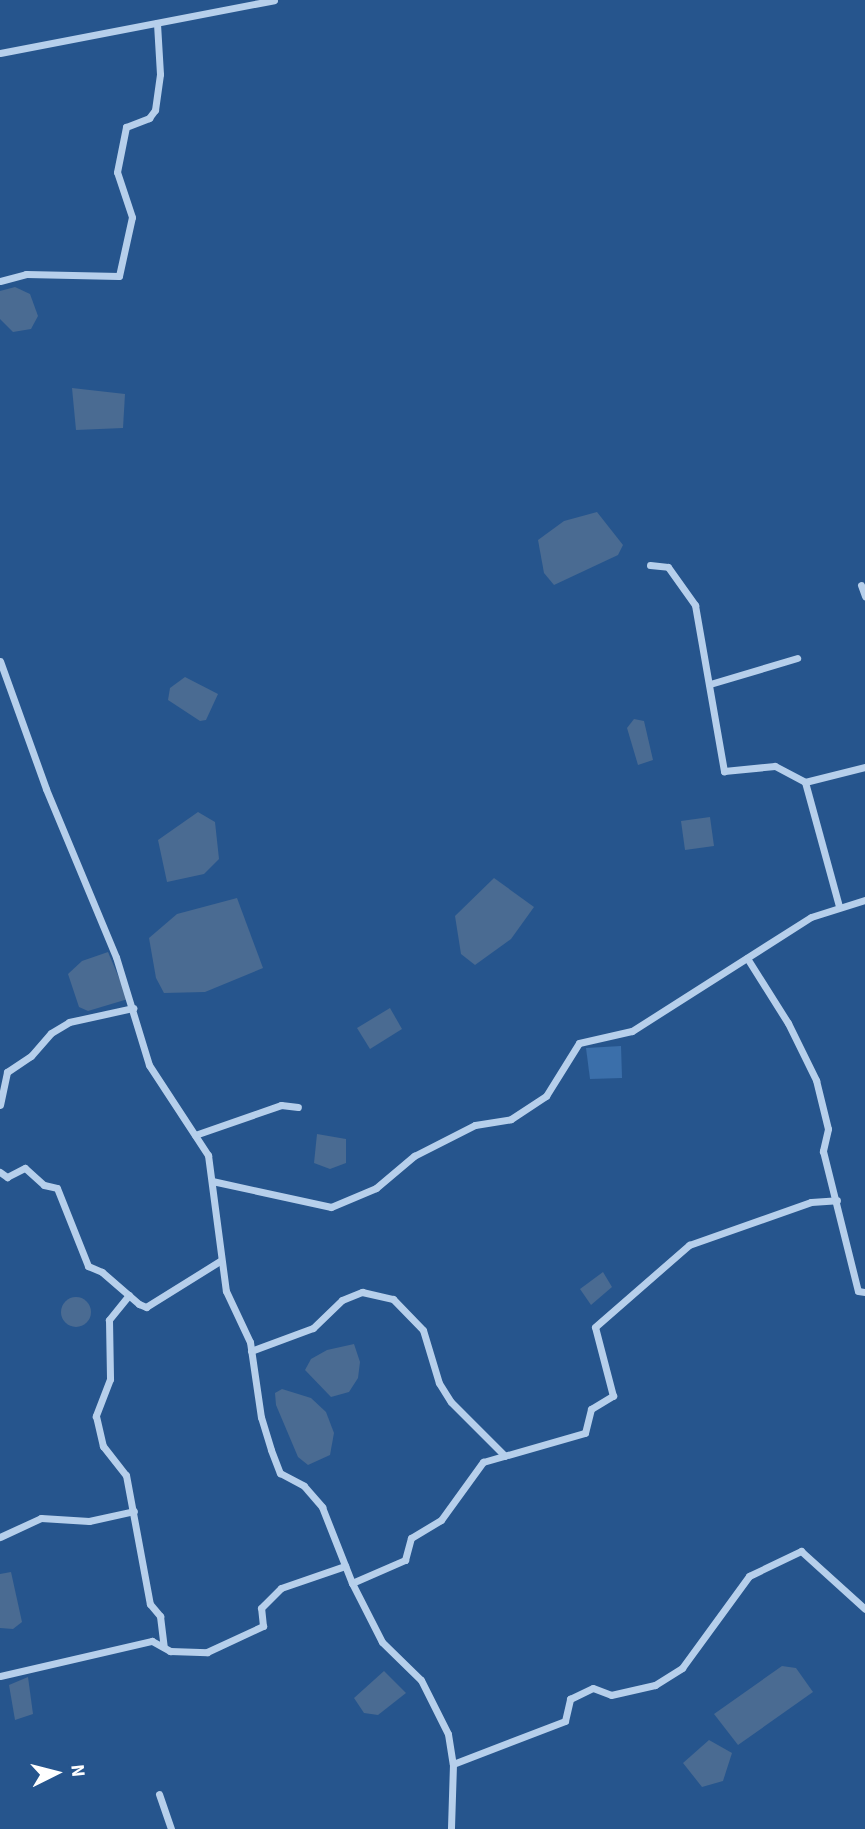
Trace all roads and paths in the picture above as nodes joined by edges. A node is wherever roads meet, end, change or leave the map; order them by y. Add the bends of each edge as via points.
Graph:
1 (274, 0) edge
2 (157, 23) junction
3 (0, 53) edge
4 (0, 281) edge
5 (650, 565) dead end
6 (861, 584) dead end
7 (865, 596) edge
8 (797, 658) dead end
9 (0, 661) edge
10 (710, 684) junction
11 (865, 767) edge
12 (805, 782) junction
13 (865, 900) edge
14 (839, 906) junction
15 (747, 958) junction
16 (133, 1008) junction
17 (0, 1105) edge
18 (298, 1107) dead end
19 (195, 1135) junction
20 (0, 1172) edge
21 (212, 1181) junction
22 (837, 1200) junction
23 (220, 1261) junction
24 (865, 1292) edge
25 (129, 1295) junction
26 (251, 1351) junction
27 (505, 1456) junction
28 (134, 1511) junction
29 (0, 1537) edge
30 (345, 1566) junction
31 (352, 1583) junction
32 (865, 1609) edge
33 (164, 1647) junction
34 (0, 1676) edge
35 (453, 1764) junction
36 (159, 1794) dead end
37 (171, 1829) edge
38 (451, 1829) edge

1 - 2 street
2 - 3 street
2 - 4 street via 160,74 155,110 149,118 126,127 117,172 132,217 119,276 26,274
5 - 10 street via 668,567 695,605
6 - 7 street
8 - 10 street
9 - 16 street via 37,768 77,857
10 - 12 street via 724,771 775,766
11 - 12 street
12 - 14 street
13 - 14 street
14 - 15 street via 811,917
15 - 21 street via 632,1031 579,1043 545,1096 511,1119 475,1125 414,1156 376,1188 331,1207
15 - 22 street via 788,1023 816,1080 828,1129 823,1152
16 - 17 street via 69,1022 51,1033 32,1056 7,1072
16 - 19 street via 149,1065
18 - 19 street via 281,1104
19 - 21 street via 208,1155
20 - 25 street via 7,1177 25,1168 44,1185 57,1188 88,1266
21 - 23 street
22 - 24 street via 858,1291
22 - 27 street via 811,1202 689,1245 594,1327 613,1396 591,1409 584,1433
23 - 25 street via 146,1307
23 - 26 street via 226,1291 243,1319
25 - 28 street via 109,1320 110,1379 96,1416 103,1446 126,1475
26 - 27 street via 313,1328 342,1300 362,1292 393,1299 423,1330 439,1383 451,1402
26 - 30 street via 261,1417 280,1473 304,1486 321,1507
27 - 31 street via 483,1462 440,1520 411,1538 405,1560
28 - 29 street via 99,1520 41,1518
28 - 33 street via 150,1604 160,1616
30 - 31 street
30 - 33 street via 281,1588 261,1608 263,1626 245,1637 207,1652 185,1654
31 - 35 street via 382,1643 421,1680 434,1703 449,1734
32 - 35 street via 801,1550 749,1576 682,1668 656,1685 611,1695 593,1688 570,1699 565,1721
33 - 34 street via 152,1641
35 - 38 street
36 - 37 street

